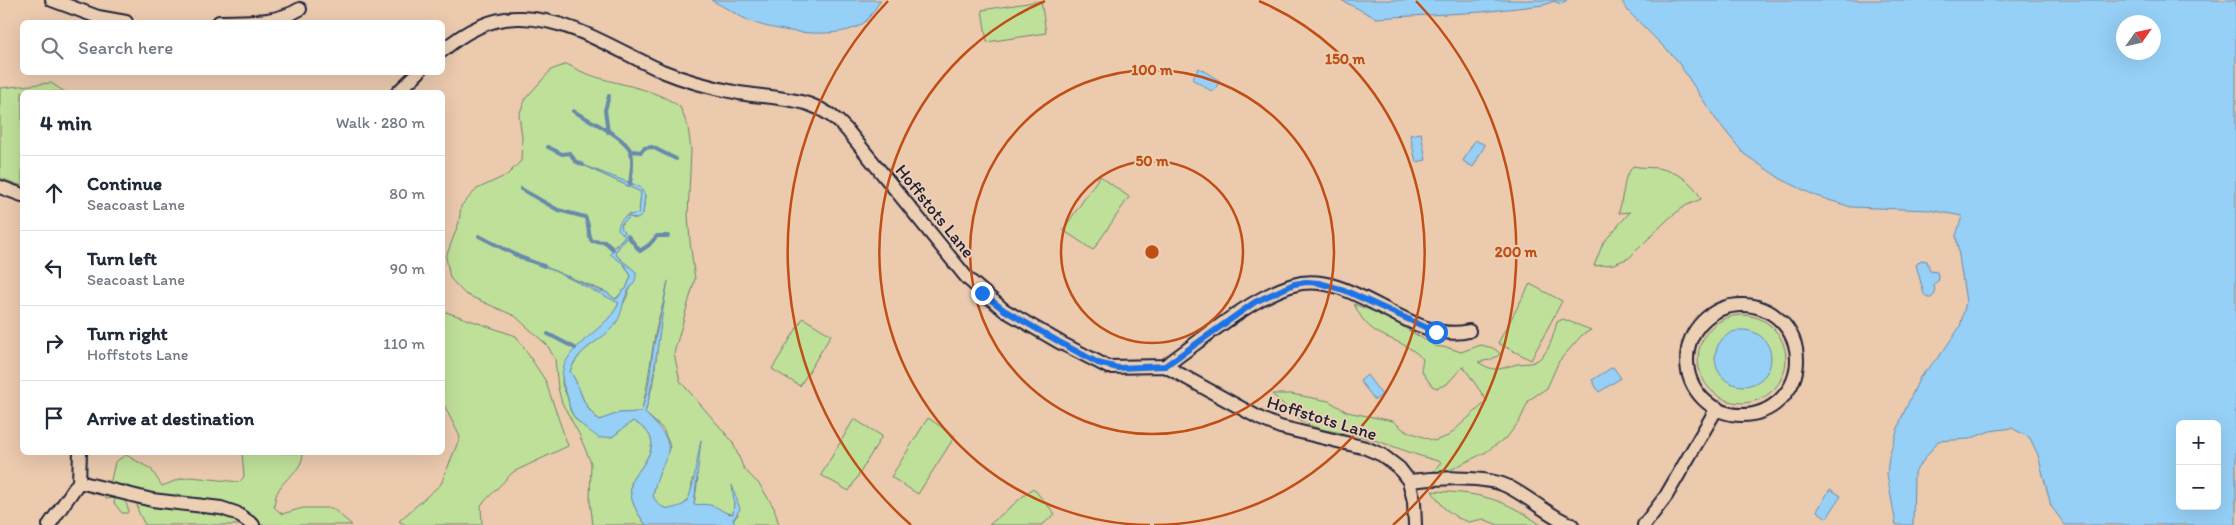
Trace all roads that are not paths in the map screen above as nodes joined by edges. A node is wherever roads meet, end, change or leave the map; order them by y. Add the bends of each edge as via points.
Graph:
1 (52, 0) edge
2 (300, 9) dead end
3 (115, 20) edge
4 (250, 20) edge
5 (445, 49) edge
6 (416, 75) edge
7 (400, 90) edge
8 (0, 187) edge
9 (20, 194) edge
10 (1469, 332) dead end
11 (1165, 366) junction
12 (1717, 408) junction
13 (80, 455) edge
14 (1409, 481) junction
15 (79, 482) junction
16 (49, 525) edge
17 (253, 525) edge
18 (1415, 525) edge
19 (1572, 525) edge
20 (1644, 525) edge

1 - 3 street
2 - 4 street via 286,17
5 - 11 street, Hoffstots Lane via 489,22 521,18 539,20 569,27 683,79 737,92 805,102 825,110 835,117 968,278 1004,310 1108,367
6 - 7 street
8 - 9 street
10 - 11 street via 1436,332 1344,290 1307,282 1294,284 1255,302
11 - 14 street, Hoffstots Lane via 1280,427 1382,454
12 - 12 street via 1734,414 1752,414 1770,408 1784,396 1793,380 1797,362 1795,344 1787,328 1774,315 1758,307 1740,304 1722,308 1707,317 1695,331 1688,347 1687,365 1692,383 1702,398
12 - 20 street via 1666,496
13 - 15 street
14 - 18 street
14 - 19 street via 1472,480 1502,484
15 - 16 street
15 - 17 street via 152,500 221,508 236,513

